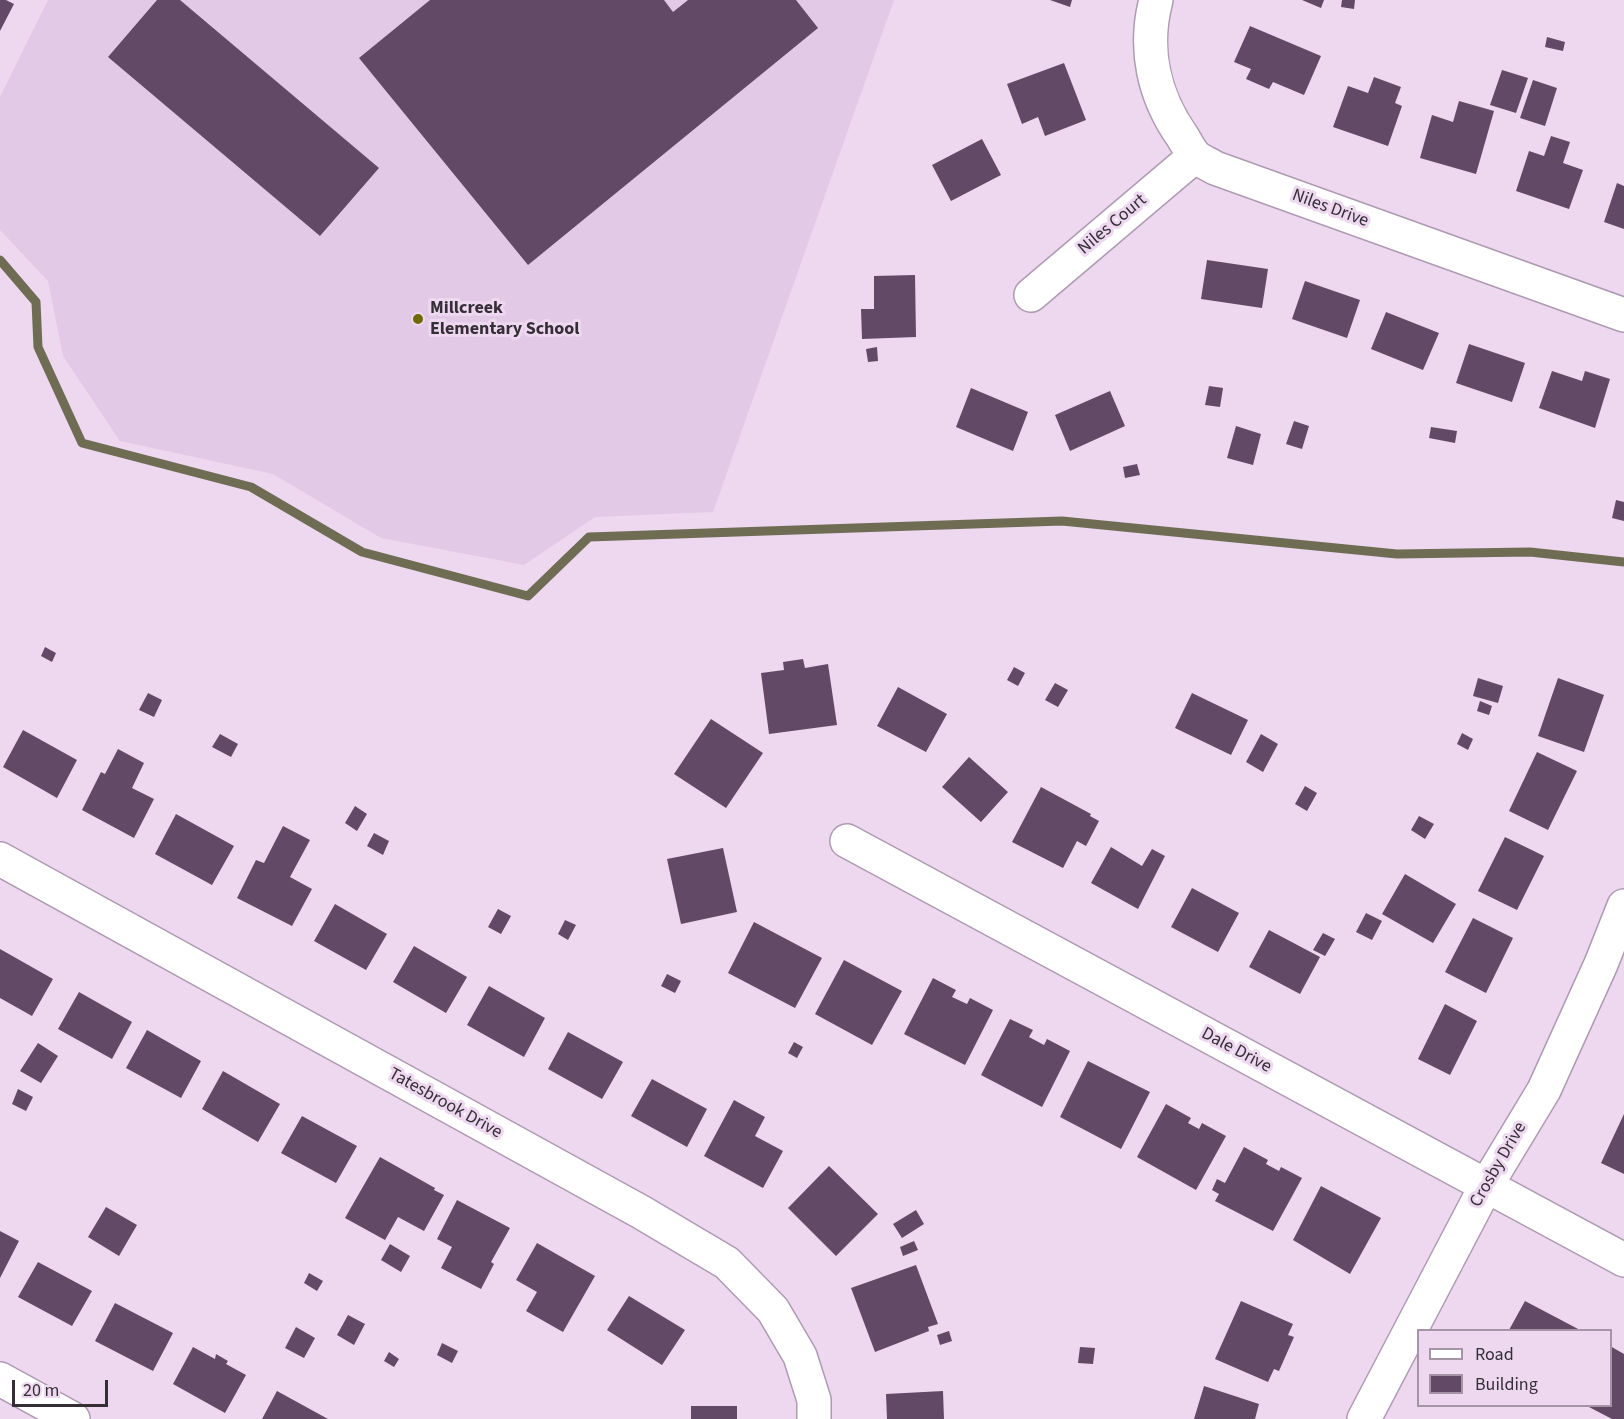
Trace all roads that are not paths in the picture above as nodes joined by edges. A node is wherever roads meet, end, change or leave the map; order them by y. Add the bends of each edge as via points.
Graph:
1 (1156, 0) edge
2 (1195, 156) junction
3 (1031, 295) dead end
4 (1624, 315) edge
5 (848, 841) dead end
6 (0, 859) edge
7 (1624, 906) edge
8 (1486, 1186) junction
9 (1624, 1260) edge
10 (0, 1378) edge
11 (73, 1419) edge
12 (814, 1419) edge
13 (1364, 1419) edge

1 - 2 street, Niles Drive via 1150,49 1155,85
2 - 3 street, Niles Court
2 - 4 street, Niles Drive via 1215,168
5 - 8 street, Dale Drive
6 - 12 street, Tatesbrook Drive via 727,1263 773,1310 800,1356 814,1400
7 - 8 street, Crosby Drive via 1544,1090
8 - 9 street, Dale Drive
8 - 13 street, Crosby Drive
10 - 11 street

